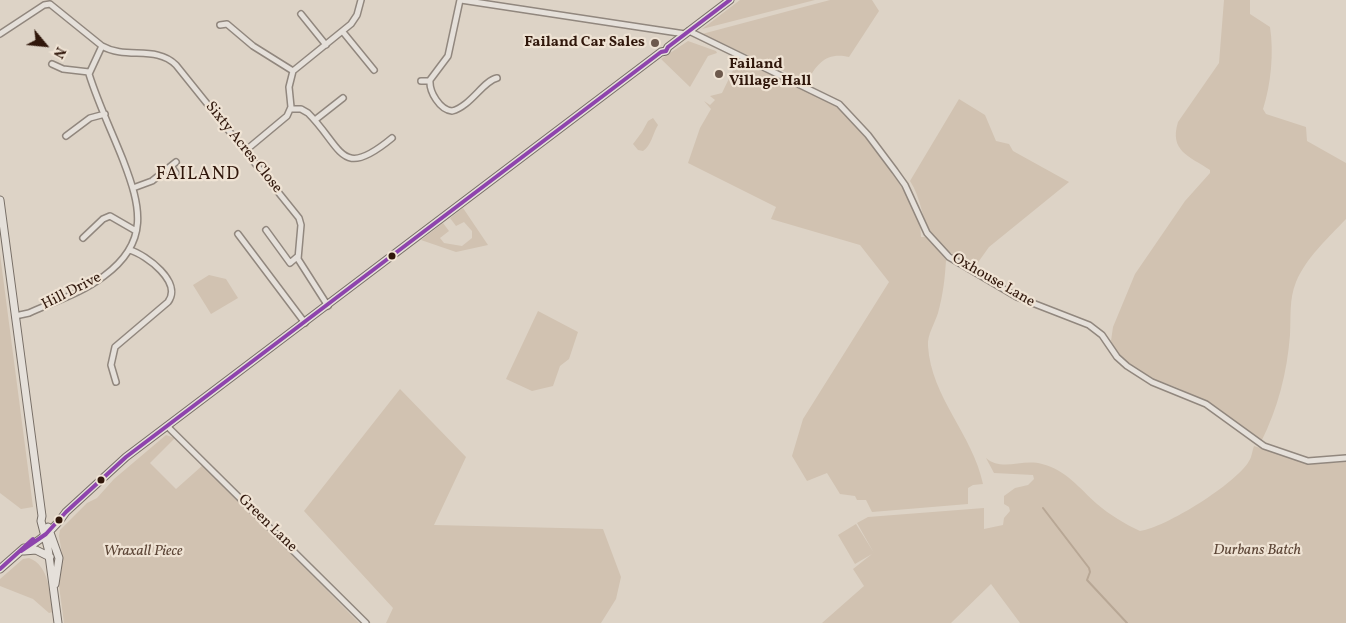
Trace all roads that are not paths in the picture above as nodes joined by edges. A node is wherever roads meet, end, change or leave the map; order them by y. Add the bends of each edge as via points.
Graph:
1 (362, 0) edge
2 (460, 0) edge
3 (730, 0) edge
4 (301, 14) dead end
5 (306, 20) junction
6 (220, 25) dead end
7 (301, 25) dead end
8 (343, 32) junction
9 (0, 34) edge
10 (685, 35) junction
11 (326, 44) junction
12 (102, 46) junction
13 (52, 64) dead end
14 (374, 70) dead end
15 (293, 71) junction
16 (89, 72) junction
17 (497, 78) dead end
18 (421, 81) dead end
19 (430, 81) junction
20 (343, 107) dead end
21 (291, 109) junction
22 (105, 114) junction
23 (315, 120) junction
24 (70, 135) dead end
25 (391, 142) dead end
26 (245, 151) junction
27 (176, 173) dead end
28 (134, 188) junction
29 (0, 200) edge
30 (266, 230) dead end
31 (136, 232) junction
32 (238, 234) dead end
33 (82, 238) dead end
34 (130, 250) junction
35 (298, 257) junction
36 (328, 306) junction
37 (15, 316) junction
38 (305, 323) junction
39 (116, 382) dead end
40 (167, 426) junction
41 (1346, 458) edge
42 (46, 530) junction
43 (21, 551) junction
44 (50, 557) junction
45 (0, 569) edge
46 (54, 588) junction
47 (58, 623) edge
48 (366, 623) edge

1 - 8 street via 356,18
2 - 10 street, Oxhouse Lane
2 - 19 street via 448,56
3 - 10 main road
4 - 5 street
5 - 7 street
5 - 11 street
6 - 15 street via 227,24 253,46
8 - 11 street
8 - 14 street via 364,53
9 - 12 street via 50,4
10 - 36 main road via 665,47
10 - 41 street, Oxhouse Lane via 839,104 868,134 905,185 931,238 957,262 1017,297 1089,326 1102,336 1116,357 1127,366 1152,382 1219,412 1264,446 1308,461
11 - 15 street
12 - 16 street
12 - 26 street, Sixty Acres Close via 126,54 156,54 174,62
13 - 16 street via 63,69
15 - 21 street via 288,87
16 - 22 street, Hill Drive
17 - 19 street via 488,78 481,92 452,111 445,109 436,98 430,89
18 - 19 street
20 - 23 street via 341,100
21 - 23 street via 304,111
21 - 26 street via 285,118
22 - 24 street via 90,118
22 - 28 street, Hill Drive
23 - 25 street via 338,150 349,158 368,156
26 - 35 street, Sixty Acres Close via 299,218
27 - 28 street via 173,164 152,181
28 - 31 street, Hill Drive via 139,211
29 - 37 main road
30 - 35 street via 290,262
31 - 33 street via 110,216 91,226
31 - 34 street, Hill Drive
32 - 38 street
34 - 37 street, Hill Drive via 92,284 28,314
34 - 39 street via 147,258 163,274 172,293 168,302 115,347 111,358
35 - 36 street
36 - 38 main road
37 - 42 main road
38 - 40 main road
40 - 42 main road
40 - 48 street, Green Lane
42 - 43 main road
42 - 44 main road
42 - 46 main road via 59,558
43 - 44 main road via 36,550
43 - 45 main road
44 - 46 main road
46 - 47 main road

